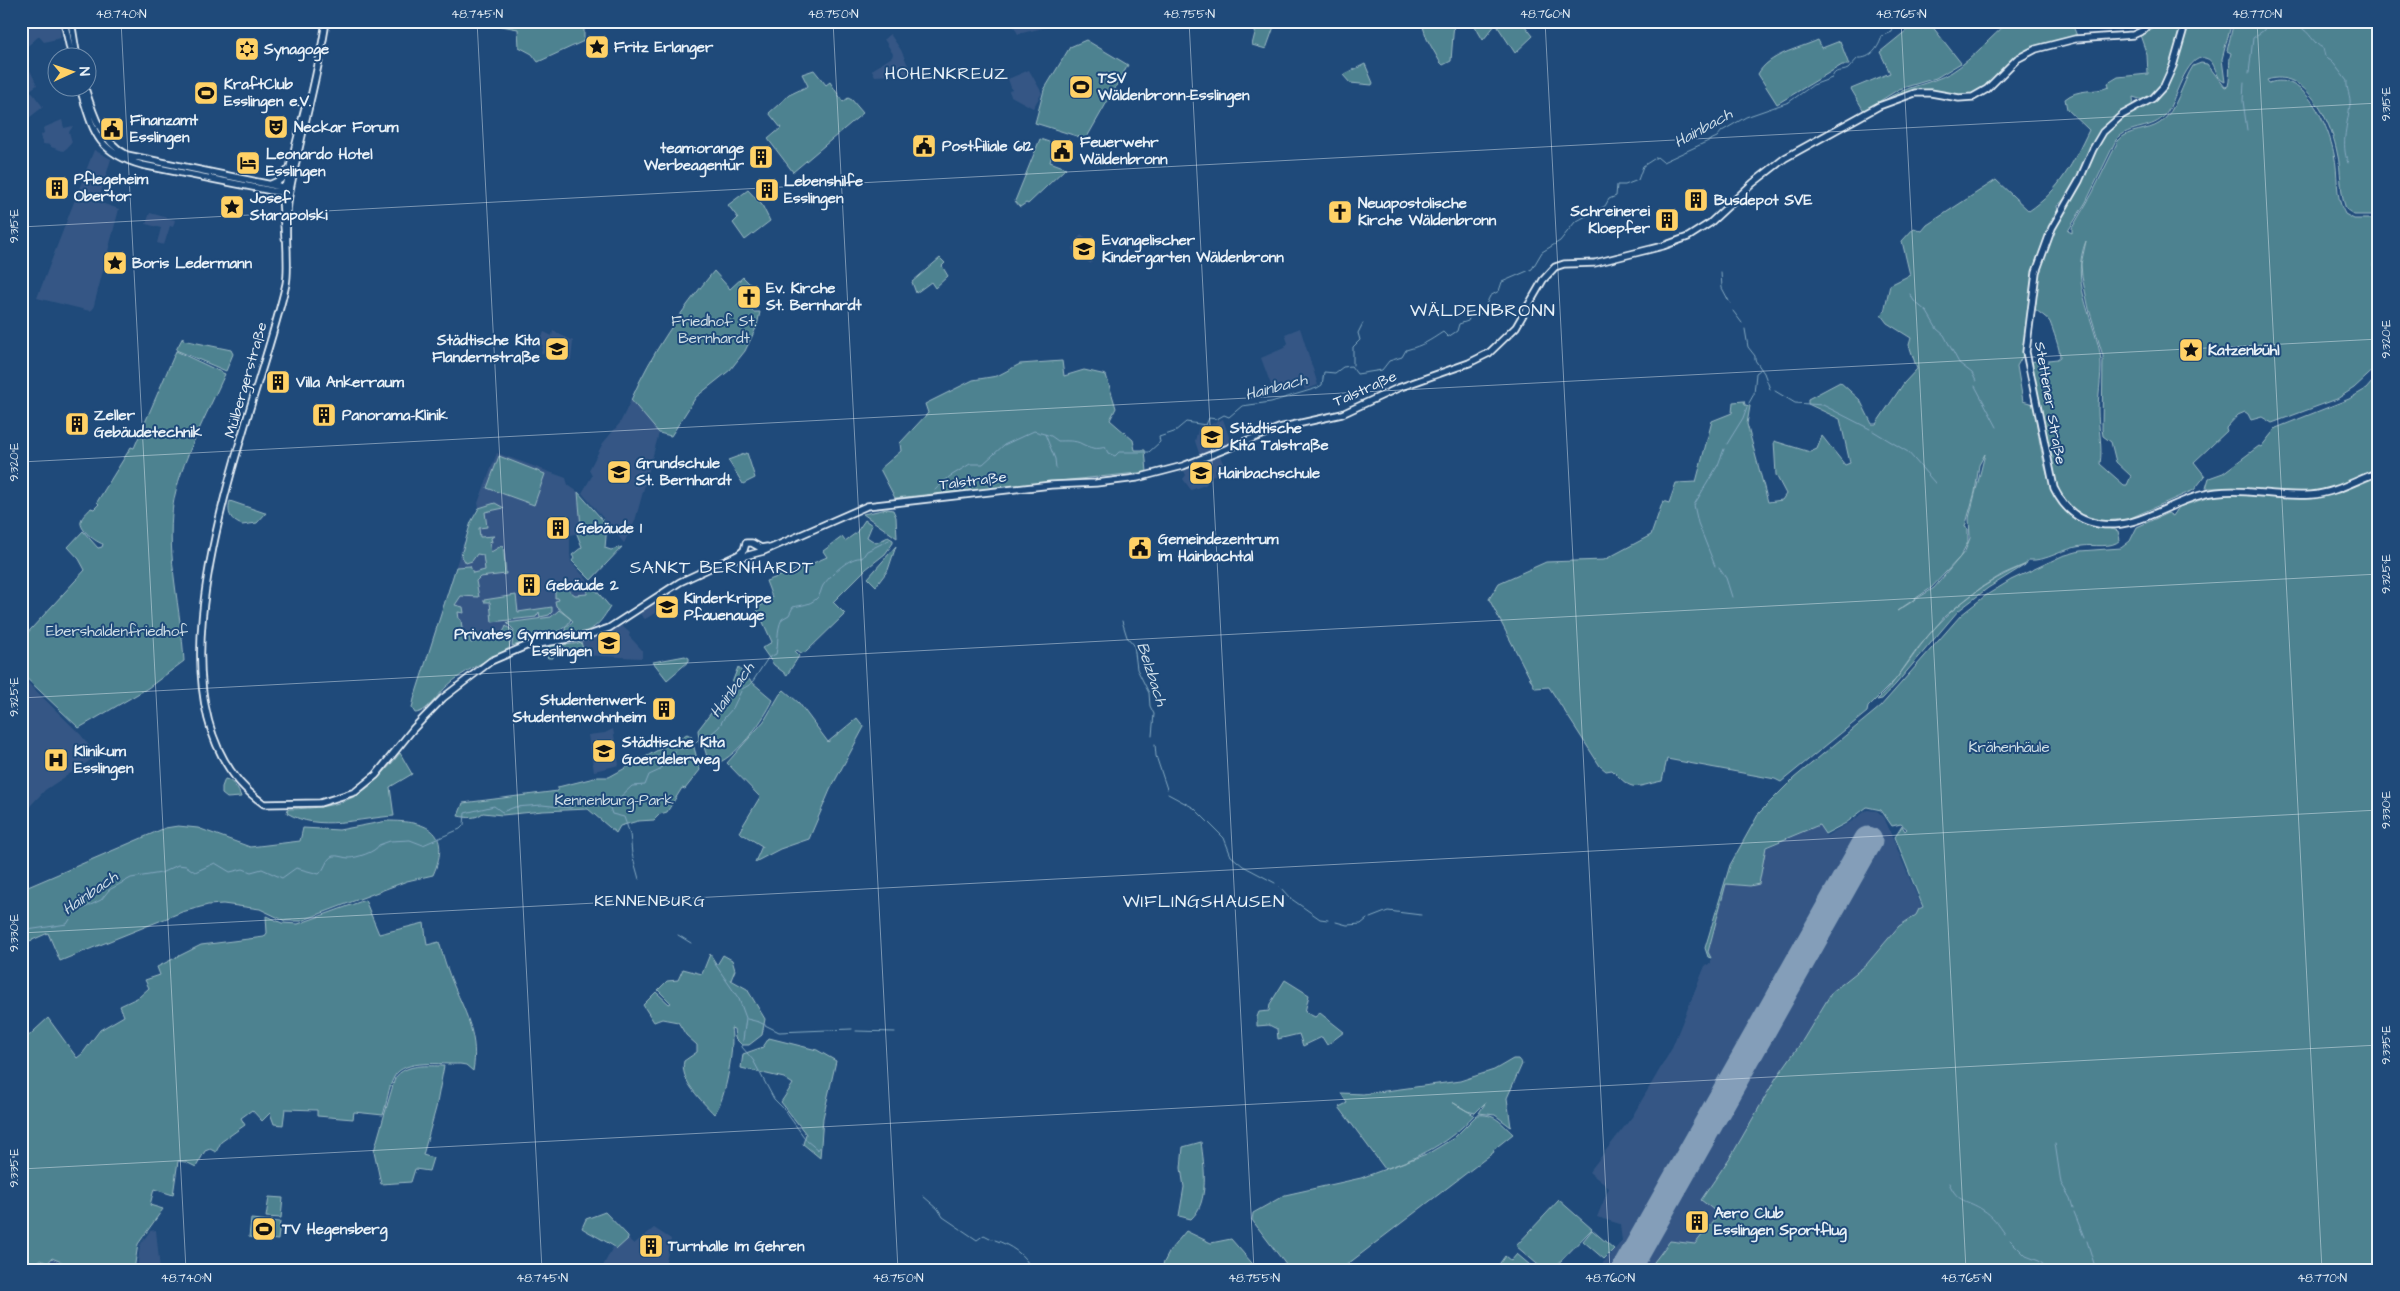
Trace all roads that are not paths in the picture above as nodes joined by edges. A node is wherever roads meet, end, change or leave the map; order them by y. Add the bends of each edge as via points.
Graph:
1 (64, 21) edge
2 (71, 21) edge
3 (326, 21) edge
4 (2152, 21) edge
5 (2186, 21) edge
6 (70, 48) edge
7 (75, 48) edge
8 (321, 53) junction
9 (83, 98) edge
10 (89, 98) edge
11 (100, 129) junction
12 (99, 139) junction
13 (108, 141) junction
14 (289, 167) junction
15 (269, 184) junction
16 (286, 190) junction
17 (272, 192) junction
18 (282, 203) junction
19 (287, 246) junction
20 (2379, 472) edge
21 (754, 545) junction
22 (776, 545) junction
23 (748, 552) junction

1 - 6 main road
2 - 7 main road
3 - 8 main road
4 - 22 main road, Talstraße via 2135,35 2069,40 2036,49 2020,57 1987,88 1972,96 1959,98 1925,93 1895,99 1785,158 1710,224 1688,237 1594,263 1554,267 1523,318 1499,345 1478,359 1403,386 1338,415 1279,428 1190,464 1146,475 862,509
5 - 20 main road, Stettener Straße via 2174,66 2164,86 2153,98 2122,115 2104,132 2052,228 2037,267 2026,352 2052,482 2062,502 2076,516 2097,524 2123,524 2192,498 2234,490 2315,495 2342,488
8 - 14 main road
8 - 16 main road
9 - 12 main road
10 - 11 main road
11 - 12 main road
11 - 13 main road
12 - 13 main road
12 - 17 main road via 112,154 136,164
13 - 15 main road via 122,152 143,160
14 - 15 main road via 282,178
14 - 16 main road
15 - 16 main road
16 - 17 main road
16 - 18 main road, Mülbergerstraße
16 - 19 main road, Mülbergerstraße
17 - 18 main road
18 - 19 main road, Mülbergerstraße
19 - 23 main road, Mülbergerstraße via 286,284 211,557 202,655 203,704 209,728 223,758 244,787 264,804 320,803 355,792 376,775 440,702 484,665 522,647 586,636 609,628 674,585 726,561 737,560
21 - 22 main road via 761,548
21 - 23 main road
21 - 23 main road via 746,543
22 - 23 main road, Talstraße via 764,551

